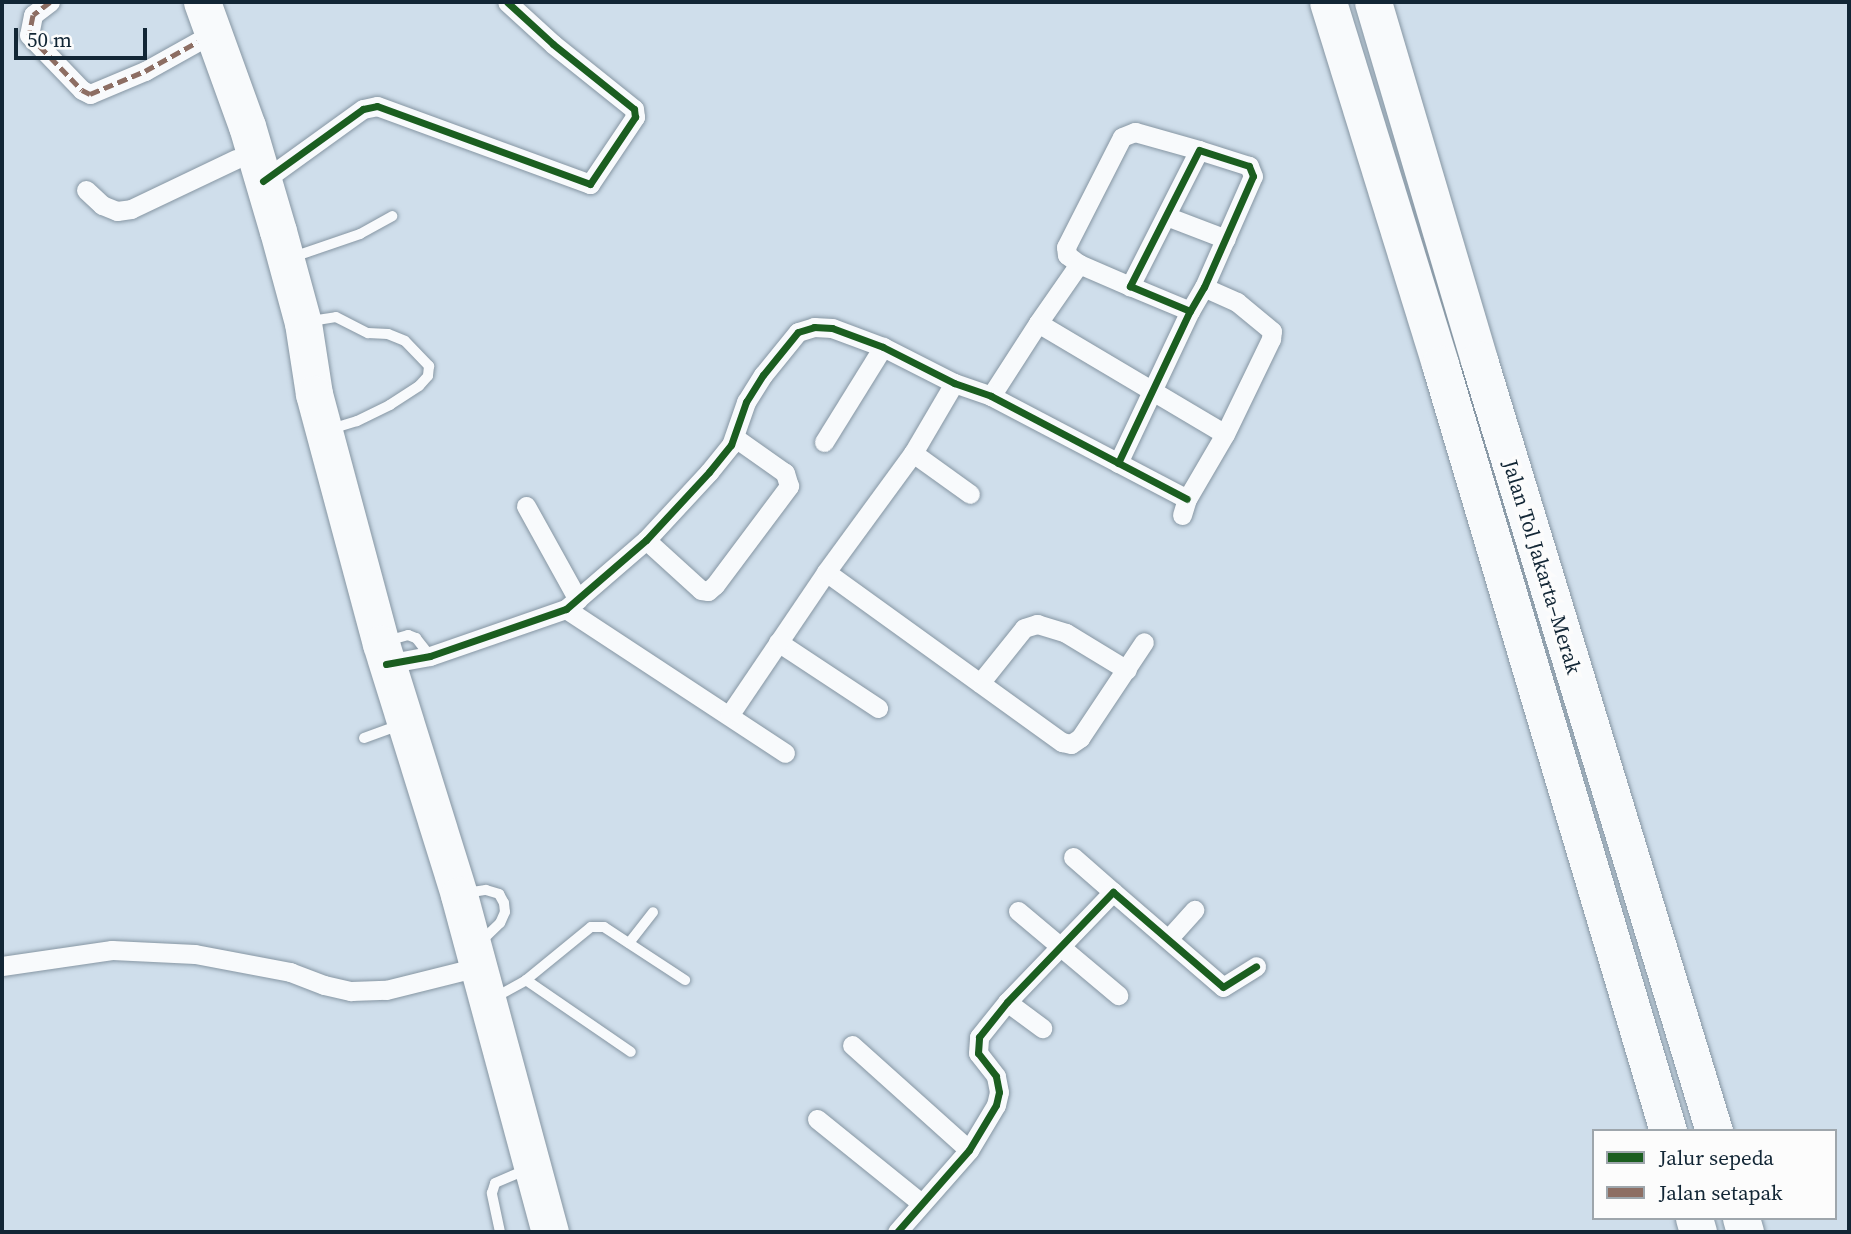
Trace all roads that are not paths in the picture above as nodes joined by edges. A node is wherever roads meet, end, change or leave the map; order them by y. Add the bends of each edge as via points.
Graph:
1 (50, 2) edge
2 (182, 2) edge
3 (202, 2) edge
4 (508, 2) edge
5 (1328, 2) edge
6 (1373, 2) edge
7 (197, 42) junction
8 (1199, 150) junction
9 (250, 170) junction
10 (86, 190) dead end
11 (392, 216) dead end
12 (1166, 216) junction
13 (1226, 239) junction
14 (286, 259) junction
15 (1080, 264) junction
16 (1130, 286) junction
17 (1204, 288) junction
18 (1189, 311) junction
19 (303, 323) junction
20 (1038, 323) junction
21 (883, 347) junction
22 (954, 383) junction
23 (1154, 390) junction
24 (314, 394) junction
25 (991, 396) junction
26 (324, 431) junction
27 (1225, 434) junction
28 (734, 437) junction
29 (824, 442) dead end
30 (913, 453) junction
31 (1118, 463) junction
32 (970, 494) dead end
33 (526, 506) dead end
34 (646, 540) junction
35 (826, 572) junction
36 (572, 605) junction
37 (778, 642) junction
38 (1144, 642) dead end
39 (383, 654) junction
40 (1127, 670) junction
41 (980, 682) junction
42 (878, 708) dead end
43 (730, 714) junction
44 (405, 724) junction
45 (364, 737) dead end
46 (785, 753) dead end
47 (1073, 857) dead end
48 (1113, 892) junction
49 (1194, 910) dead end
50 (1018, 911) dead end
51 (653, 912) dead end
52 (1169, 938) junction
53 (629, 943) junction
54 (1059, 948) junction
55 (2, 966) edge
56 (1256, 966) dead end
57 (480, 972) junction
58 (526, 979) junction
59 (685, 980) dead end
60 (1118, 995) dead end
61 (1007, 1002) junction
62 (1042, 1028) dead end
63 (852, 1045) dead end
64 (631, 1052) dead end
65 (817, 1119) dead end
66 (1667, 1129) edge
67 (1713, 1129) edge
68 (969, 1150) junction
69 (533, 1167) junction
70 (921, 1203) junction
71 (500, 1232) edge
72 (550, 1232) edge
73 (897, 1232) edge

1 - 7 street via 33,15 29,35 90,94
2 - 7 highway
3 - 9 highway
4 - 9 street via 634,109 632,122 590,184 377,106 363,109
5 - 66 highway, Jalan Tol Jakarta–Merak
6 - 67 highway, Jalan Tol Jakarta–Merak
7 - 9 highway
8 - 12 street
8 - 13 street via 1249,166 1253,176
8 - 15 street via 1135,132 1122,137 1066,247 1067,255
9 - 10 street via 117,211
9 - 14 highway
9 - 24 highway via 286,352
11 - 14 lane via 360,234
12 - 13 street
12 - 16 street
13 - 17 street
14 - 19 highway
15 - 16 street
15 - 20 street
16 - 18 street
17 - 18 street
17 - 27 street via 1237,302 1272,331
18 - 23 street
19 - 24 highway
19 - 26 lane via 336,317 368,333 388,334 405,341 429,366 428,376 419,386 390,405
20 - 23 street
20 - 25 street
21 - 22 street
21 - 28 street via 832,328 799,332 746,402
21 - 29 street
22 - 25 street
22 - 30 street
23 - 27 street
23 - 31 street
24 - 26 highway
25 - 31 street
26 - 39 highway
27 - 31 street via 1185,507
28 - 34 street via 709,472
28 - 34 street via 785,473 789,486 715,585 701,590
30 - 32 street
30 - 35 street
33 - 36 street
34 - 36 street
35 - 37 street
35 - 41 street
36 - 39 street via 430,656
36 - 43 street
37 - 42 street
37 - 43 street
38 - 40 street
39 - 44 highway
40 - 41 street via 1066,633 1037,624 1024,628
40 - 41 street via 1080,738 1071,744
43 - 46 street
44 - 45 lane
44 - 57 highway
47 - 48 street
48 - 52 street
48 - 54 street
49 - 52 street
50 - 54 street
51 - 53 lane
52 - 56 street via 1223,987
53 - 58 lane via 604,927 591,927
53 - 59 lane
54 - 60 street
54 - 61 street
55 - 57 street via 112,950 195,954 290,972 351,991 386,990
57 - 58 lane
57 - 69 highway
58 - 64 lane
61 - 62 street
61 - 68 street via 979,1037 978,1053 996,1076 999,1091 996,1105
63 - 68 street
65 - 70 street
68 - 70 street
69 - 71 lane via 495,1183 492,1193
69 - 72 highway
70 - 73 street

